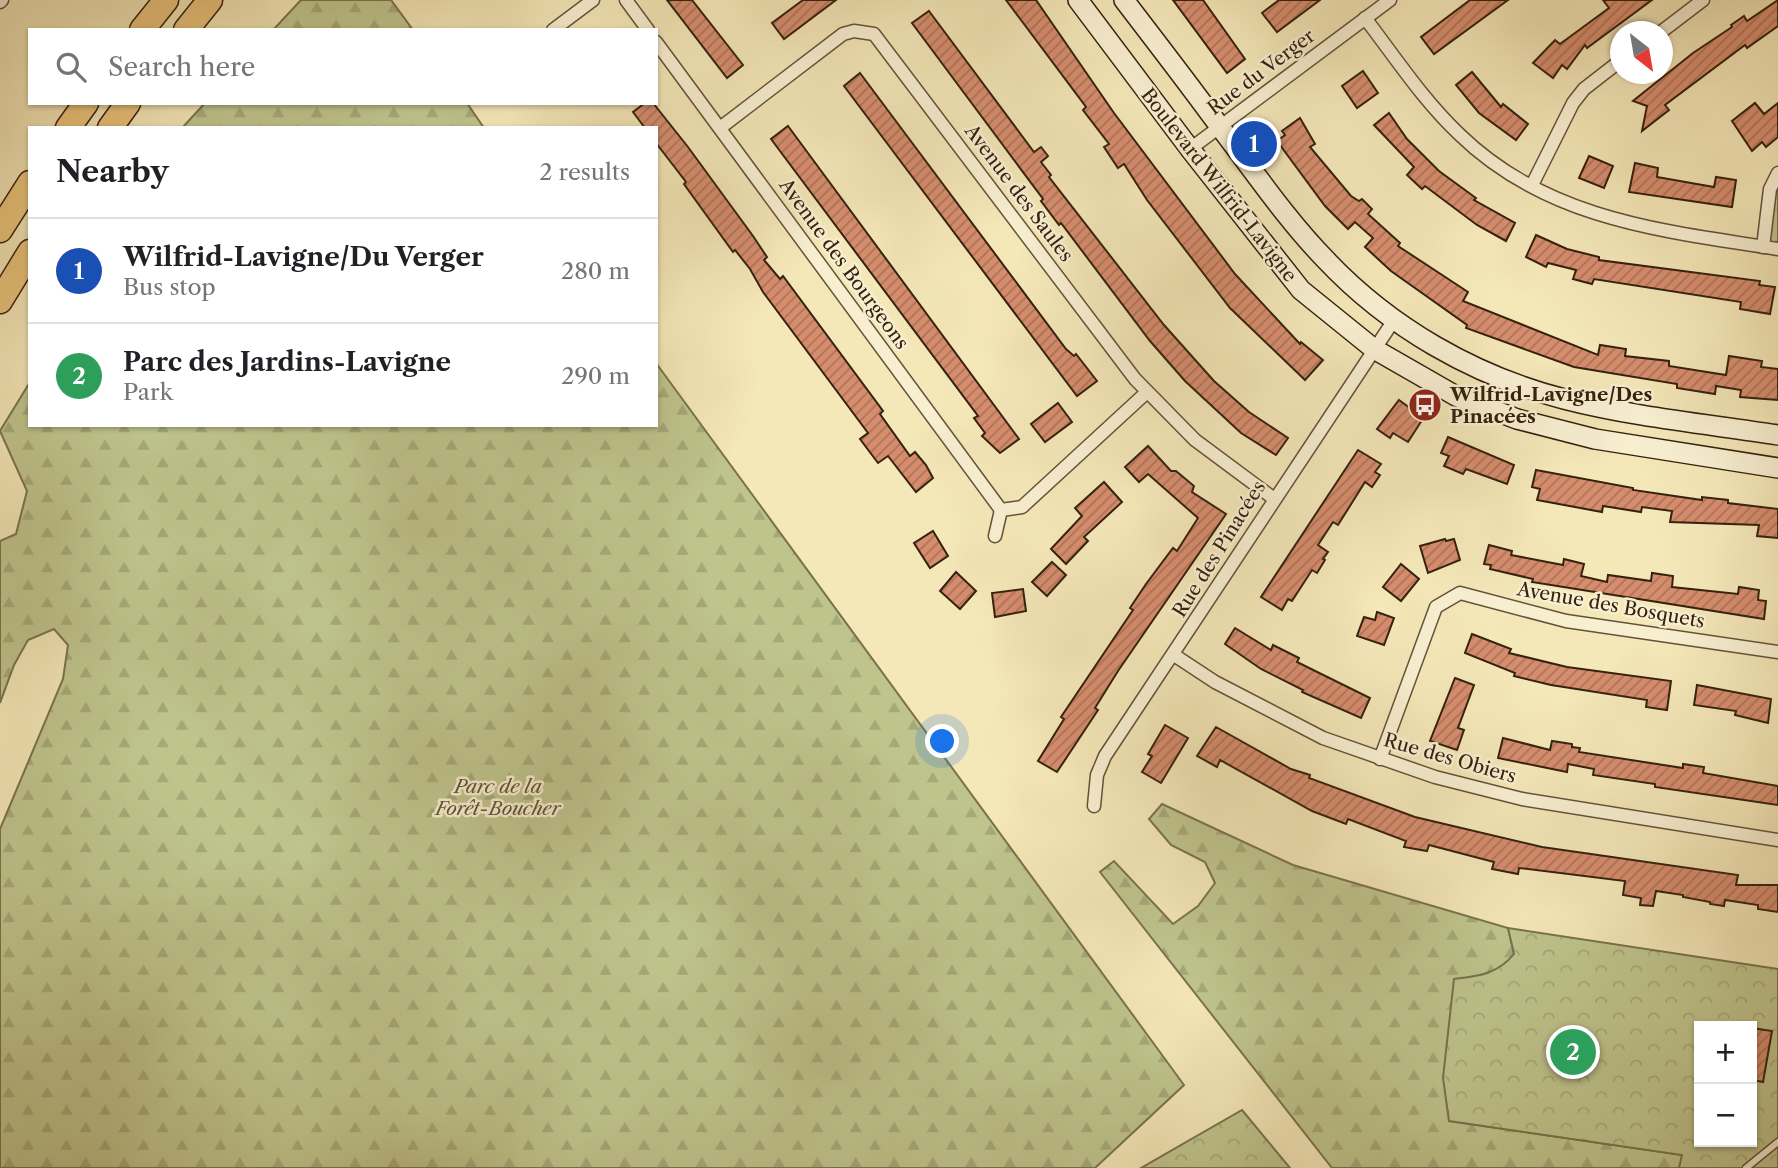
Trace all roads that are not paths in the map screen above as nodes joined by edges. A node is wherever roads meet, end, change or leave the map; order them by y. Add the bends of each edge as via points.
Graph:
1 (166, 0) edge
2 (210, 0) edge
3 (593, 0) edge
4 (626, 0) edge
5 (1078, 0) edge
6 (1124, 0) edge
7 (1390, 0) edge
8 (1703, 0) edge
9 (1366, 18) junction
10 (1673, 23) edge
11 (144, 28) edge
12 (188, 28) edge
13 (556, 28) edge
14 (647, 28) edge
15 (658, 44) edge
16 (1610, 69) edge
17 (85, 105) edge
18 (127, 105) edge
19 (69, 126) edge
20 (111, 126) edge
21 (1220, 126) junction
22 (720, 128) junction
23 (1190, 149) junction
24 (1778, 173) edge
25 (1532, 185) junction
26 (28, 186) edge
27 (0, 230) edge
28 (1763, 247) junction
29 (1778, 249) edge
30 (28, 255) edge
31 (0, 301) edge
32 (1394, 320) junction
33 (1374, 349) junction
34 (1147, 392) junction
35 (1778, 435) edge
36 (1778, 468) edge
37 (1273, 498) junction
38 (1002, 510) junction
39 (995, 536) dead end
40 (1778, 652) edge
41 (1174, 655) junction
42 (1380, 758) junction
43 (1094, 806) dead end
44 (1778, 840) edge
45 (1778, 1142) edge
46 (1746, 1168) edge

1 - 11 highway
2 - 12 highway
3 - 13 street
4 - 14 street
5 - 23 street, Boulevard Wilfrid-Lavigne
6 - 21 street, Boulevard Wilfrid-Lavigne
7 - 9 street, Rue du Verger
8 - 10 street
9 - 21 street, Rue du Verger
9 - 25 street via 1459,134
15 - 22 street, Avenue des Bourgeons
16 - 25 street via 1573,103
17 - 19 highway
18 - 20 highway
21 - 23 street, Rue du Verger
21 - 32 street, Boulevard Wilfrid-Lavigne via 1325,260
22 - 34 street, Avenue des Saules via 844,34 874,34
22 - 38 street, Avenue des Bourgeons
23 - 33 street, Boulevard Wilfrid-Lavigne via 1301,290
24 - 28 street via 1770,189
25 - 28 street via 1578,209 1626,224
26 - 27 highway
28 - 29 street
30 - 31 highway
32 - 33 street, Rue des Pinacées
32 - 35 street, Boulevard Wilfrid-Lavigne via 1481,370 1562,399
33 - 36 street, Boulevard Wilfrid-Lavigne via 1456,396 1517,419 1595,439
33 - 37 street, Rue des Pinacées
34 - 37 street, Avenue des Saules via 1195,440
34 - 38 street via 1022,507
37 - 41 street, Rue des Pinacées
38 - 39 street
40 - 42 street, Avenue des Bosquets via 1566,621 1460,593 1436,607
41 - 42 street, Rue des Obiers via 1269,712
41 - 43 street, Rue des Pinacées via 1105,756 1097,775
42 - 44 street, Rue des Obiers via 1480,791
45 - 46 lane

